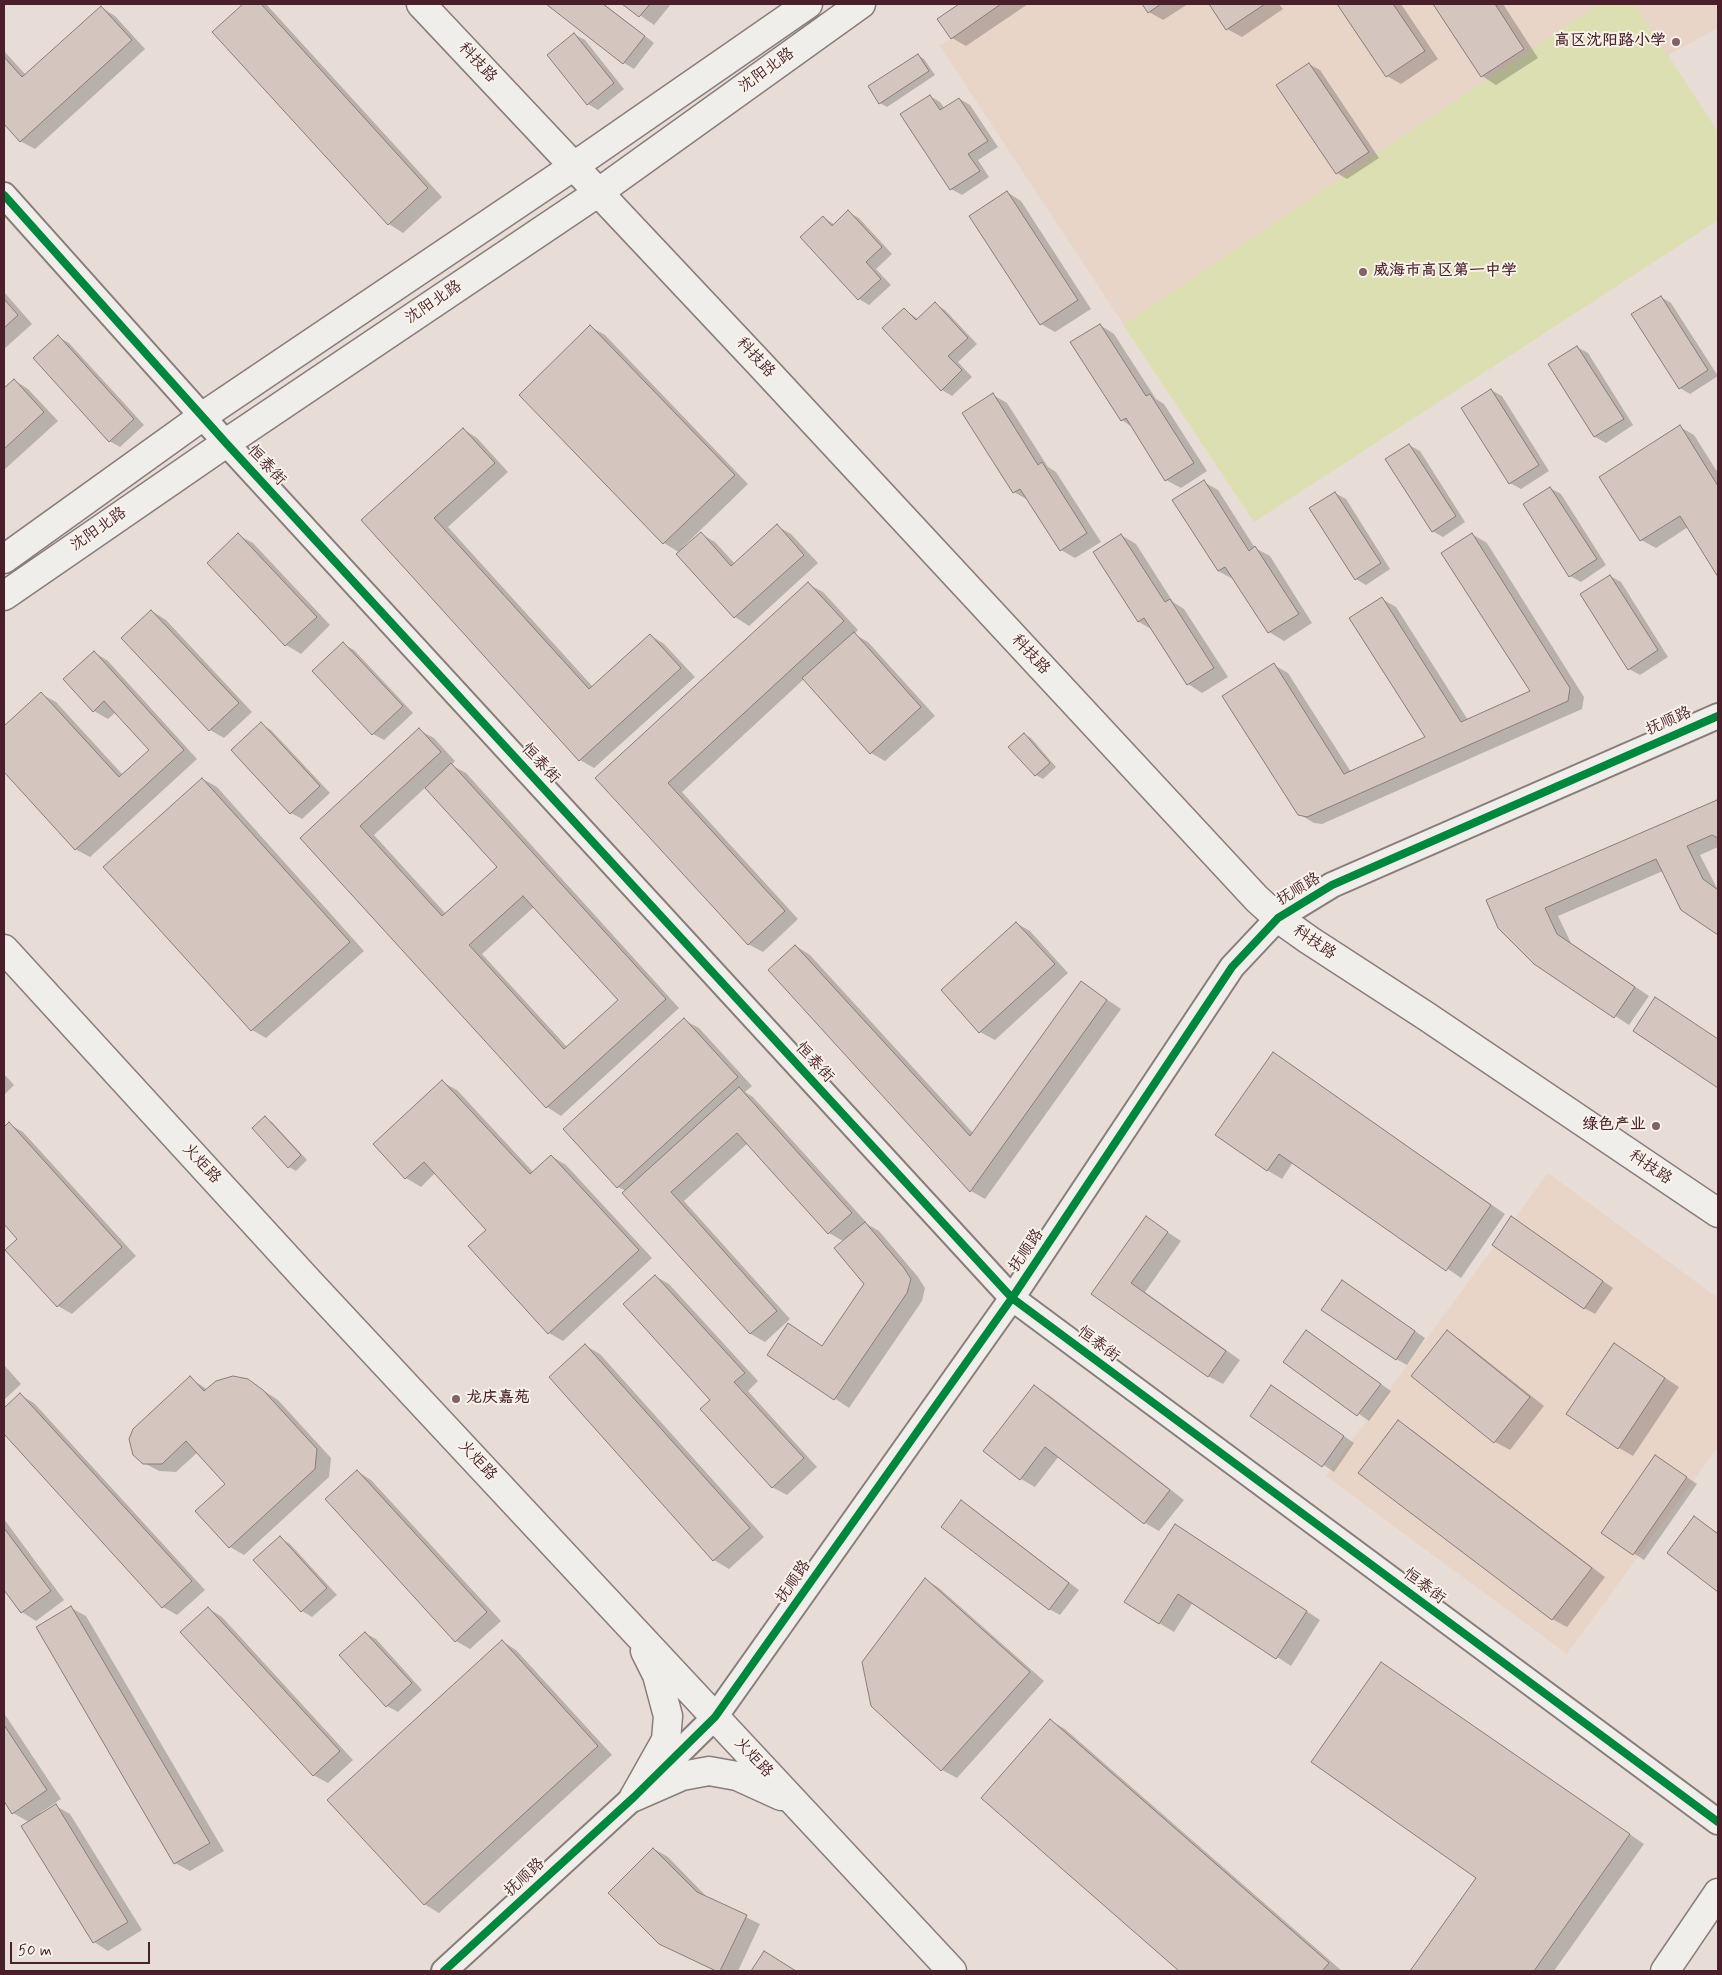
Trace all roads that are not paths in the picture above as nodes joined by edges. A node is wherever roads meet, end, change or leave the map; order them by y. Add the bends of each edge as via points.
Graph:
1 (421, 4) edge
2 (808, 4) edge
3 (861, 4) edge
4 (574, 166) junction
5 (598, 192) junction
6 (4, 195) edge
7 (203, 416) junction
8 (226, 443) junction
9 (4, 559) edge
10 (4, 596) edge
11 (1718, 716) edge
12 (1278, 918) junction
13 (4, 950) edge
14 (1718, 1213) edge
15 (1012, 1298) junction
16 (631, 1627) junction
17 (715, 1717) junction
18 (634, 1797) junction
19 (792, 1801) junction
20 (1718, 1822) edge
21 (1718, 1893) edge
22 (444, 1971) edge
23 (952, 1971) edge
24 (1665, 1971) edge

1 - 4 main road, 科技路
2 - 4 main road, 沈阳北路
3 - 5 main road, 沈阳北路
4 - 5 main road, 科技路
4 - 7 main road, 沈阳北路
5 - 8 main road, 沈阳北路
5 - 12 main road, 科技路
6 - 7 street, 恒泰街
7 - 8 street, 恒泰街
7 - 9 main road, 沈阳北路
8 - 10 main road, 沈阳北路
8 - 15 street, 恒泰街
11 - 12 street, 抚顺路 via 1332,885
12 - 14 main road, 科技路
12 - 15 street, 抚顺路 via 1232,966
13 - 16 main road, 火炬路
15 - 17 street, 抚顺路
15 - 20 street, 恒泰街
16 - 17 main road, 火炬路
16 - 18 main road via 657,1675 668,1716 666,1740
17 - 18 street, 抚顺路
17 - 19 main road, 火炬路
18 - 19 main road via 682,1776 709,1772 737,1776
18 - 22 street, 抚顺路
19 - 23 main road, 火炬路
21 - 24 main road

